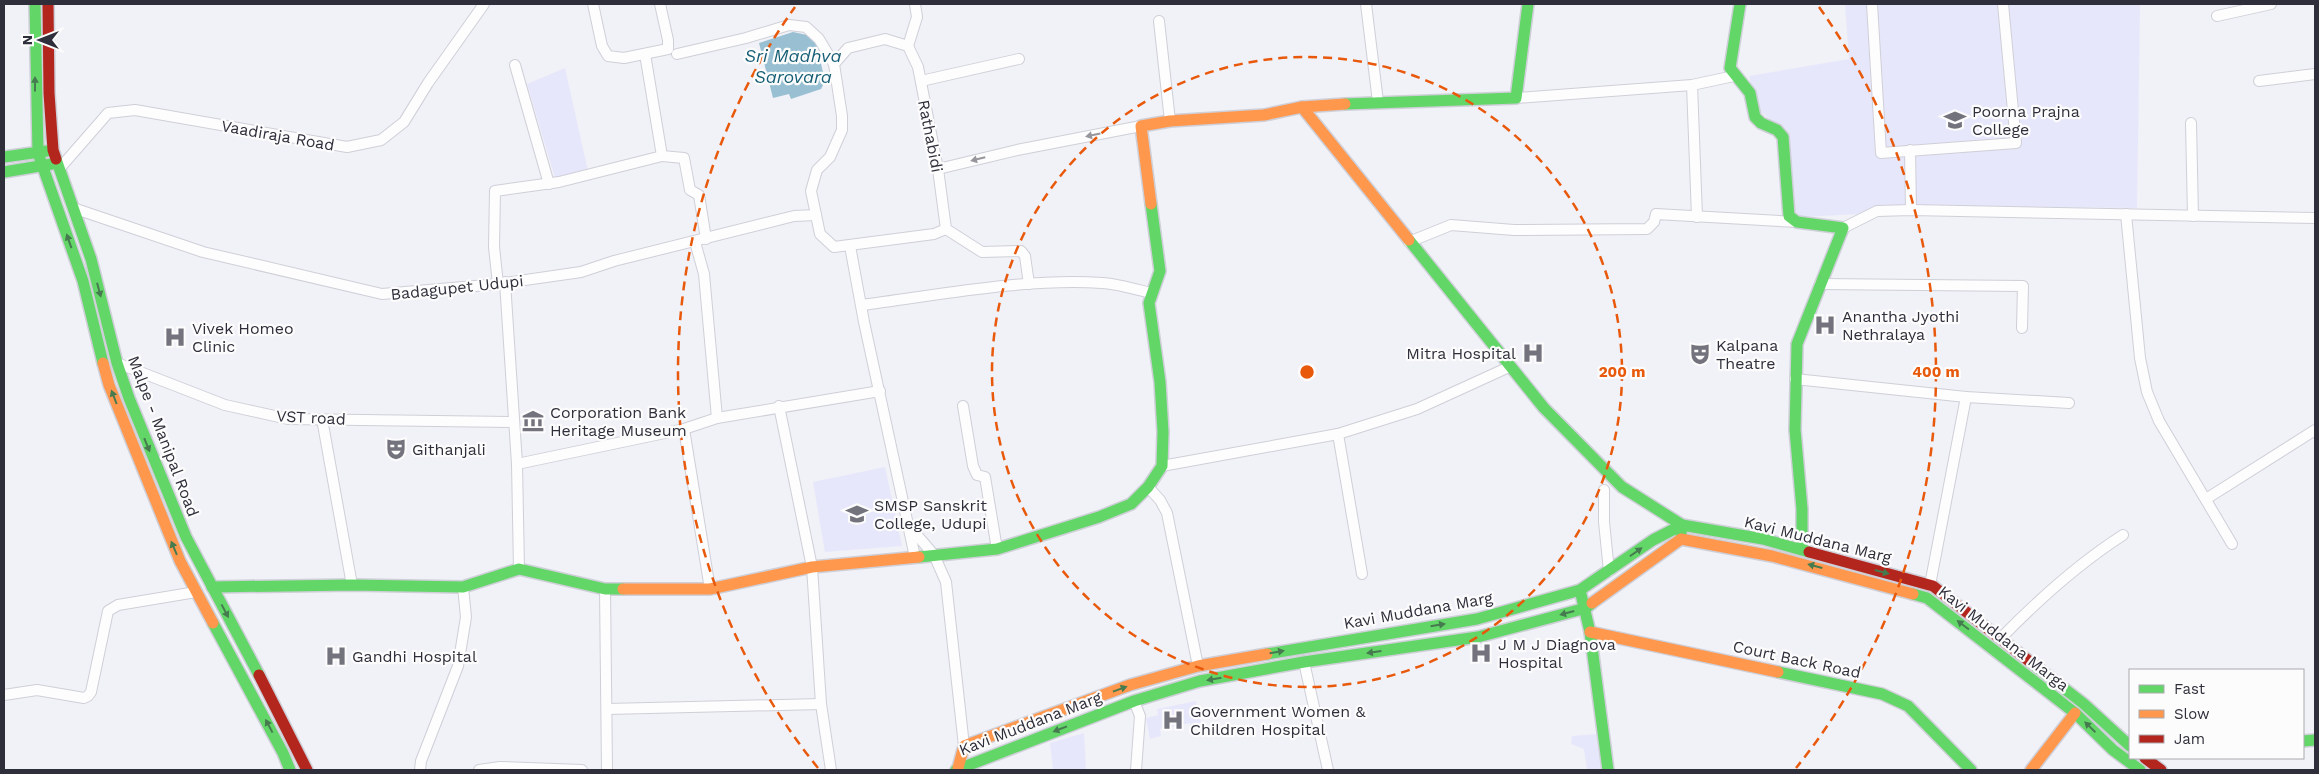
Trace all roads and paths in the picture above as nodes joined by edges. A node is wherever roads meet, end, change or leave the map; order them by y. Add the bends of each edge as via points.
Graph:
1 (35, 4) edge
2 (48, 4) edge
3 (484, 4) edge
4 (593, 4) edge
5 (660, 4) edge
6 (914, 4) edge
7 (1366, 4) edge
8 (1528, 4) edge
9 (1740, 4) edge
10 (1872, 4) edge
11 (2003, 4) edge
12 (2271, 4) edge
13 (2217, 16) dead end
14 (1160, 22) dead end
15 (908, 46) junction
16 (645, 54) junction
17 (677, 54) dead end
18 (1018, 59) dead end
19 (834, 64) junction
20 (515, 66) dead end
21 (2315, 74) edge
22 (1734, 76) junction
23 (921, 81) junction
24 (2259, 81) dead end
25 (1692, 85) junction
26 (1516, 98) junction
27 (1378, 102) junction
28 (1302, 107) junction
29 (1170, 121) junction
30 (2191, 123) dead end
31 (1141, 126) junction
32 (53, 150) junction
33 (1910, 150) junction
34 (38, 152) junction
35 (662, 156) junction
36 (4, 157) edge
37 (58, 165) junction
38 (42, 166) junction
39 (938, 169) junction
40 (4, 172) edge
41 (549, 184) junction
42 (72, 208) junction
43 (1911, 210) junction
44 (816, 214) junction
45 (2126, 214) junction
46 (2193, 216) junction
47 (1697, 217) junction
48 (2315, 218) edge
49 (1797, 222) junction
50 (1843, 228) junction
51 (946, 229) junction
52 (706, 239) junction
53 (695, 242) junction
54 (1410, 242) junction
55 (850, 246) junction
56 (502, 283) junction
57 (1030, 284) junction
58 (1820, 284) junction
59 (1151, 292) junction
60 (862, 305) junction
61 (2022, 328) dead end
62 (118, 363) junction
63 (1509, 367) junction
64 (1795, 379) junction
65 (880, 391) junction
66 (1966, 397) junction
67 (2069, 403) dead end
68 (779, 406) junction
69 (962, 406) dead end
70 (717, 418) junction
71 (322, 419) junction
72 (514, 422) junction
73 (684, 429) junction
74 (2315, 430) edge
75 (1338, 434) junction
76 (517, 464) junction
77 (1162, 466) junction
78 (1148, 487) junction
79 (1604, 490) dead end
80 (2206, 499) junction
81 (908, 524) junction
82 (1682, 526) junction
83 (2123, 535) dead end
84 (1680, 539) junction
85 (2232, 544) dead end
86 (997, 549) junction
87 (1802, 550) junction
88 (934, 555) junction
89 (915, 557) junction
90 (812, 567) junction
91 (519, 569) junction
92 (1609, 571) junction
93 (1362, 574) dead end
94 (352, 585) junction
95 (1930, 585) junction
96 (212, 587) junction
97 (463, 587) junction
98 (605, 589) junction
99 (710, 590) junction
100 (1580, 590) junction
101 (196, 592) junction
102 (1586, 608) junction
103 (1590, 632) junction
104 (2001, 638) junction
105 (1304, 662) junction
106 (1198, 666) junction
107 (4, 695) edge
108 (1134, 701) junction
109 (821, 704) junction
110 (607, 709) junction
111 (2075, 713) junction
112 (964, 746) junction
113 (2129, 747) edge
114 (2129, 748) edge
115 (2113, 750) junction
116 (2146, 759) edge
117 (957, 769) edge
118 (290, 770) edge
119 (307, 770) edge
120 (420, 770) edge
121 (479, 770) edge
122 (582, 770) edge
123 (607, 770) edge
124 (830, 770) edge
125 (1136, 770) edge
126 (1328, 770) edge
127 (1608, 770) edge
128 (1971, 770) edge
129 (2031, 770) edge
130 (2140, 770) edge
131 (2161, 770) edge

34 -> 1 main road, Malpe - Manipal Road
2 - 32 main road, Malpe - Manipal Road
3 - 37 street, Vaadiraja Road via 404,122 381,140 347,147 135,110 108,113
4 - 16 street via 602,46 608,56 624,58
5 - 16 street via 668,49
6 - 15 street via 917,17
7 - 27 street
8 - 26 main road
9 - 22 main road via 1730,60
10 - 33 street via 1882,153
11 - 33 street via 2016,144
12 - 13 street
14 - 29 street
15 - 19 street via 885,39 869,41 848,48
15 - 23 street, Rathabidi
16 - 35 street
17 - 19 street via 789,25 806,28 819,39
18 - 23 street
19 - 44 street via 842,130 830,157 816,170 811,191
20 - 41 street
21 - 24 street
22 - 25 street
22 - 49 main road via 1750,94 1755,118 1776,128 1783,137 1786,204 1789,216
23 - 39 street, Rathabidi
25 - 26 street
25 - 47 street
26 - 27 main road
27 - 28 main road
28 - 29 main road via 1264,115
28 - 54 main road
29 - 31 main road
30 - 46 street
31 -> 39 street
31 - 59 main road via 1160,271 1159,281
32 - 34 main road
32 - 37 main road, Malpe - Manipal Road
33 - 43 street
34 - 36 main road
34 - 38 main road, Malpe - Manipal Road
35 - 41 street
35 - 52 street via 684,158 690,190 699,195
37 - 38 main road
37 - 42 main road, Malpe - Manipal Road
38 - 40 main road
101 -> 38 main road, Malpe - Manipal Road via 165,526 110,385 83,281
39 - 51 street, Rathabidi
41 - 56 street via 495,191 494,246
42 - 56 street, Badagupet Udupi via 203,252 382,294
42 -> 62 main road, Malpe - Manipal Road via 91,259
43 - 45 street
43 - 50 street via 1877,211
44 - 52 street, Badagupet Udupi via 794,216
44 - 55 street via 820,234 834,247
45 - 46 street
45 - 80 street via 2140,358 2147,392 2159,421
46 - 48 street
47 - 49 street
47 - 54 street via 1656,214 1647,229 1514,230 1451,225
49 - 50 main road
50 - 58 main road
51 - 55 street via 934,234
51 - 57 street via 982,252 1021,251 1025,256
52 - 53 street, Badagupet Udupi
53 - 56 street, Badagupet Udupi via 581,272
53 - 70 street via 704,274
54 - 63 main road
55 - 60 street
56 - 72 street
57 - 59 street via 1104,283
57 - 60 street
58 - 61 street via 2023,286
58 - 64 main road via 1797,344
59 - 77 main road via 1149,303 1163,424
60 - 65 street
62 - 71 street, VST road via 225,405 288,419
62 -> 96 main road, Malpe - Manipal Road via 146,443 186,537
63 - 75 street via 1417,409
63 - 82 main road via 1544,408 1622,487
64 - 66 street
64 - 87 main road
65 - 68 street
65 - 81 street
66 - 67 street
66 - 95 street
68 - 70 street
68 - 90 street
69 - 86 street via 973,466 978,475 985,476
70 - 73 street
71 - 72 street, VST road
71 - 94 street
72 - 76 street
73 - 76 street
73 - 99 street
74 - 80 street
75 - 77 street
75 - 93 street
76 - 91 street
77 - 78 main road
78 - 86 main road via 1131,504
78 - 106 street via 1167,513
79 - 92 street
80 - 85 street
81 - 88 street
81 - 89 street
82 - 84 main road
82 - 87 main road, Kavi Muddana Marg via 1763,539
92 -> 82 main road, Kavi Muddana Marg via 1653,540
83 - 104 street via 2071,572
84 - 102 main road, Kavi Muddana Marg
111 -> 84 main road, Kavi Muddana Marga via 1927,598 1772,556
86 - 88 main road
87 -> 95 main road, Kavi Muddana Marg
88 - 89 main road
88 - 112 street via 946,582
89 - 90 main road
90 - 99 main road
90 - 109 street
91 - 97 main road
91 - 98 main road
92 - 100 main road, Kavi Muddana Marg
94 - 96 main road
94 - 97 main road
95 - 104 main road, Kavi Muddana Marg
96 -> 119 main road, Malpe - Manipal Road
97 - 120 street via 466,617 458,666
98 - 99 main road
98 - 110 street
100 - 102 main road
106 -> 100 main road, Kavi Muddana Marg via 1478,619
101 - 107 street via 118,605 108,611 88,696 37,690
118 -> 101 main road, Malpe - Manipal Road
102 - 103 main road
102 -> 105 main road, Kavi Muddana Marg via 1478,636
103 - 127 main road
103 - 128 main road, Court Back Road via 1882,694 1908,706
104 - 113 main road, Kavi Muddana Marg via 2084,704
105 -> 108 main road, Kavi Muddana Marg via 1200,681
105 - 126 street
112 -> 106 main road, Kavi Muddana Marg via 1130,685
108 -> 117 main road, Kavi Muddana Marg
108 - 125 street via 1140,716
109 - 110 street
109 - 124 street
110 - 123 street
115 -> 111 main road, Kavi Muddana Marga
111 - 129 main road
112 - 117 main road, Kavi Muddana Marg
114 - 115 main road
115 - 130 main road, Kavi Muddana Marga
116 - 131 main road
121 - 122 street via 500,767

